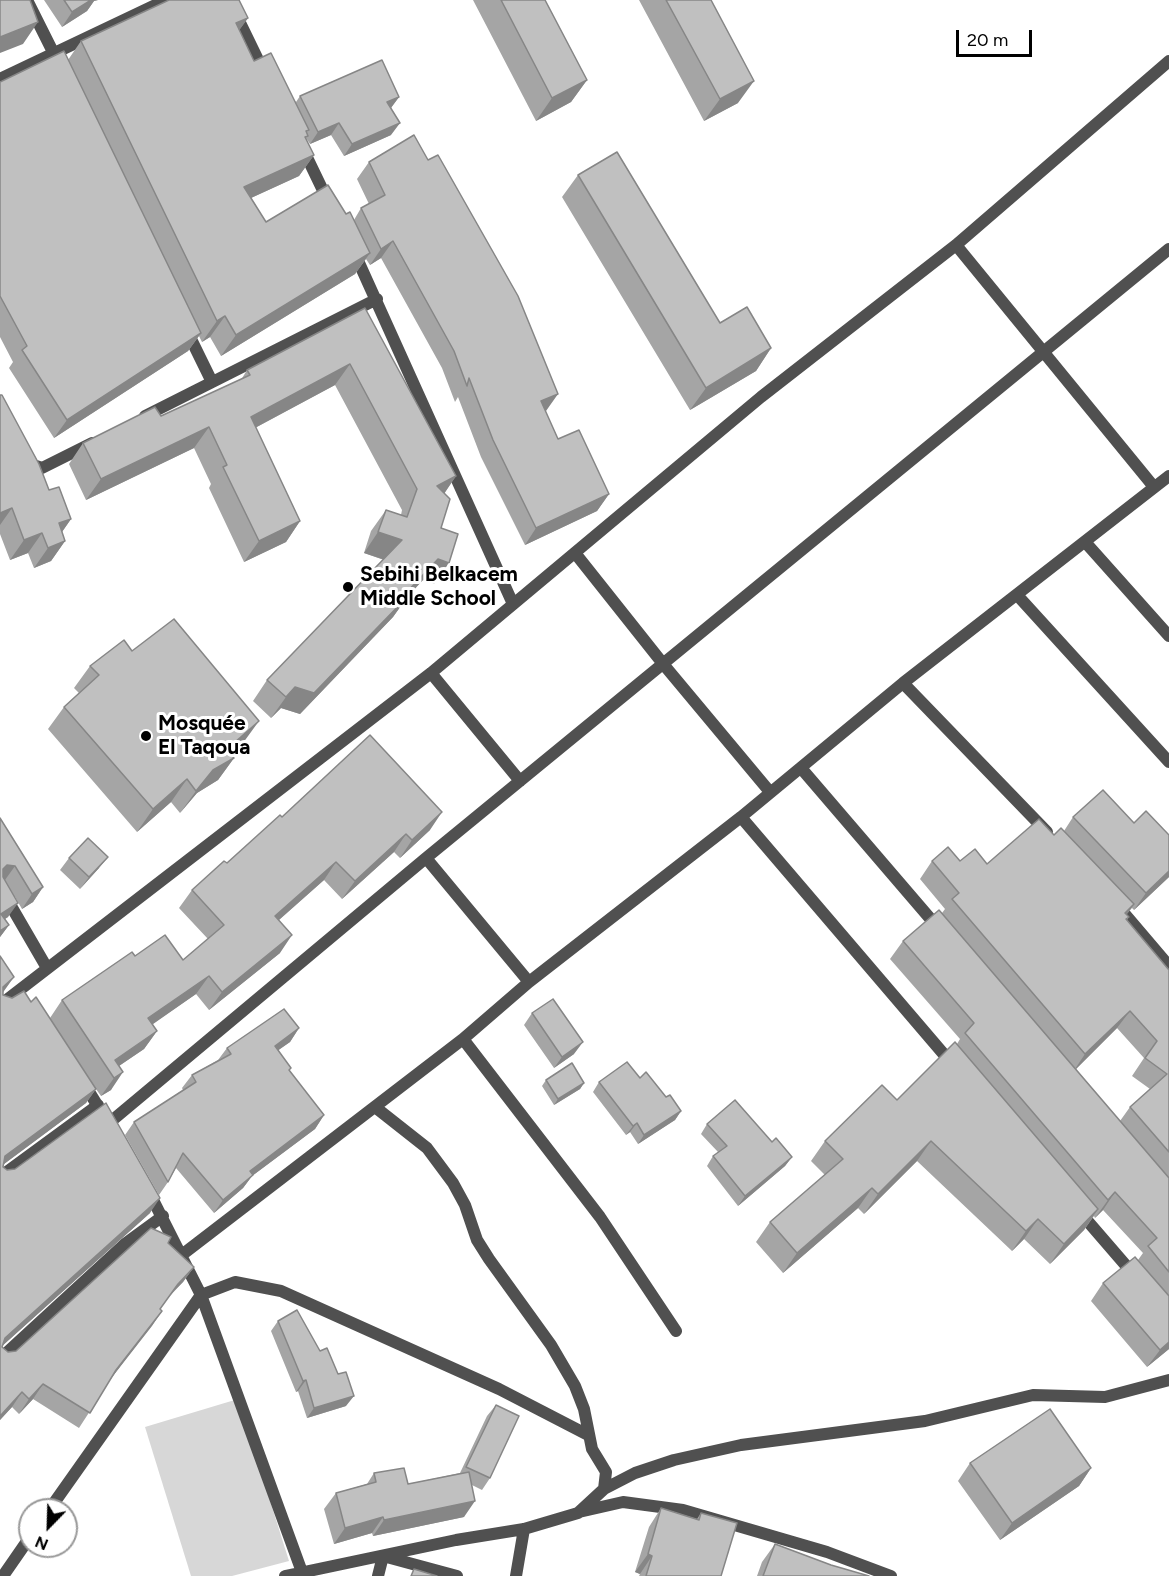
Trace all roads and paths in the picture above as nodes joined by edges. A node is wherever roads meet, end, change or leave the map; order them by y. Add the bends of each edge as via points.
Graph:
1 (27, 0) edge
2 (166, 0) edge
3 (229, 0) edge
4 (53, 53) junction
5 (1169, 61) edge
6 (0, 79) edge
7 (69, 85) edge
8 (271, 85) edge
9 (298, 139) edge
10 (334, 213) edge
11 (350, 245) edge
12 (956, 246) junction
13 (1169, 249) edge
14 (377, 299) junction
15 (181, 319) edge
16 (1043, 350) junction
17 (212, 382) junction
18 (138, 420) edge
19 (106, 436) edge
20 (20, 449) edge
21 (1169, 476) edge
22 (1154, 487) junction
23 (1086, 543) junction
24 (575, 553) junction
25 (1018, 596) junction
26 (513, 604) junction
27 (1169, 636) edge
28 (664, 665) junction
29 (431, 673) junction
30 (903, 683) junction
31 (1169, 762) edge
32 (801, 768) junction
33 (520, 781) junction
34 (770, 792) junction
35 (741, 817) junction
36 (1058, 843) edge
37 (426, 858) junction
38 (0, 887) edge
39 (1106, 894) edge
40 (947, 938) edge
41 (1169, 966) edge
42 (47, 968) junction
43 (529, 982) junction
44 (0, 1005) edge
45 (463, 1039) junction
46 (959, 1071) edge
47 (78, 1076) edge
48 (98, 1105) junction
49 (375, 1107) junction
50 (0, 1177) edge
51 (142, 1179) edge
52 (1068, 1198) edge
53 (163, 1216) junction
54 (183, 1254) junction
55 (1146, 1289) edge
56 (201, 1295) junction
57 (676, 1330) dead end
58 (0, 1359) edge
59 (1169, 1380) edge
60 (588, 1435) junction
61 (604, 1489) junction
62 (57, 1498) edge
63 (578, 1513) junction
64 (524, 1529) junction
65 (827, 1552) junction
66 (18, 1554) edge
67 (382, 1556) junction
68 (823, 1568) edge
69 (302, 1572) junction
70 (3, 1576) edge
71 (285, 1576) edge
72 (378, 1576) edge
73 (457, 1576) edge
74 (516, 1576) edge
75 (891, 1576) edge

1 - 4 street
2 - 4 street
3 - 8 street
4 - 6 street
4 - 7 street
5 - 12 street
9 - 10 street
11 - 14 street
12 - 16 street
12 - 24 street via 761,397
13 - 16 street
14 - 17 street
14 - 26 street
15 - 17 street
16 - 22 street
16 - 28 street
17 - 18 street
19 - 20 street via 42,468 29,465
21 - 22 street
22 - 23 street
23 - 25 street
23 - 27 street
24 - 26 street
24 - 28 street
25 - 30 street
25 - 31 street
26 - 29 street
28 - 33 street
28 - 34 street
29 - 33 street
29 - 42 street
30 - 32 street
30 - 36 street
32 - 34 street
32 - 40 street
33 - 37 street
34 - 35 street
35 - 43 street
35 - 46 street
37 - 43 street
37 - 48 street via 111,1128
38 - 42 street
39 - 41 street
42 - 44 street via 24,994
43 - 45 street
45 - 49 street
45 - 57 street via 600,1217
47 - 48 street
48 - 50 street
49 - 54 street
49 - 60 street via 427,1148 453,1184 477,1240 575,1386
51 - 53 street
52 - 55 street
53 - 54 street
53 - 58 street via 126,1243
54 - 56 street
56 - 60 street via 235,1282 281,1291 499,1389
56 - 62 street
56 - 69 street
59 - 61 street via 1105,1396 1033,1395 925,1421 741,1445 674,1460
60 - 61 street via 597,1461 606,1472
61 - 63 street
63 - 64 street
63 - 65 street via 623,1502 657,1505
64 - 67 street
64 - 74 street
65 - 68 street
65 - 75 street
66 - 70 street
67 - 69 street
67 - 72 street
67 - 73 street
69 - 71 street

